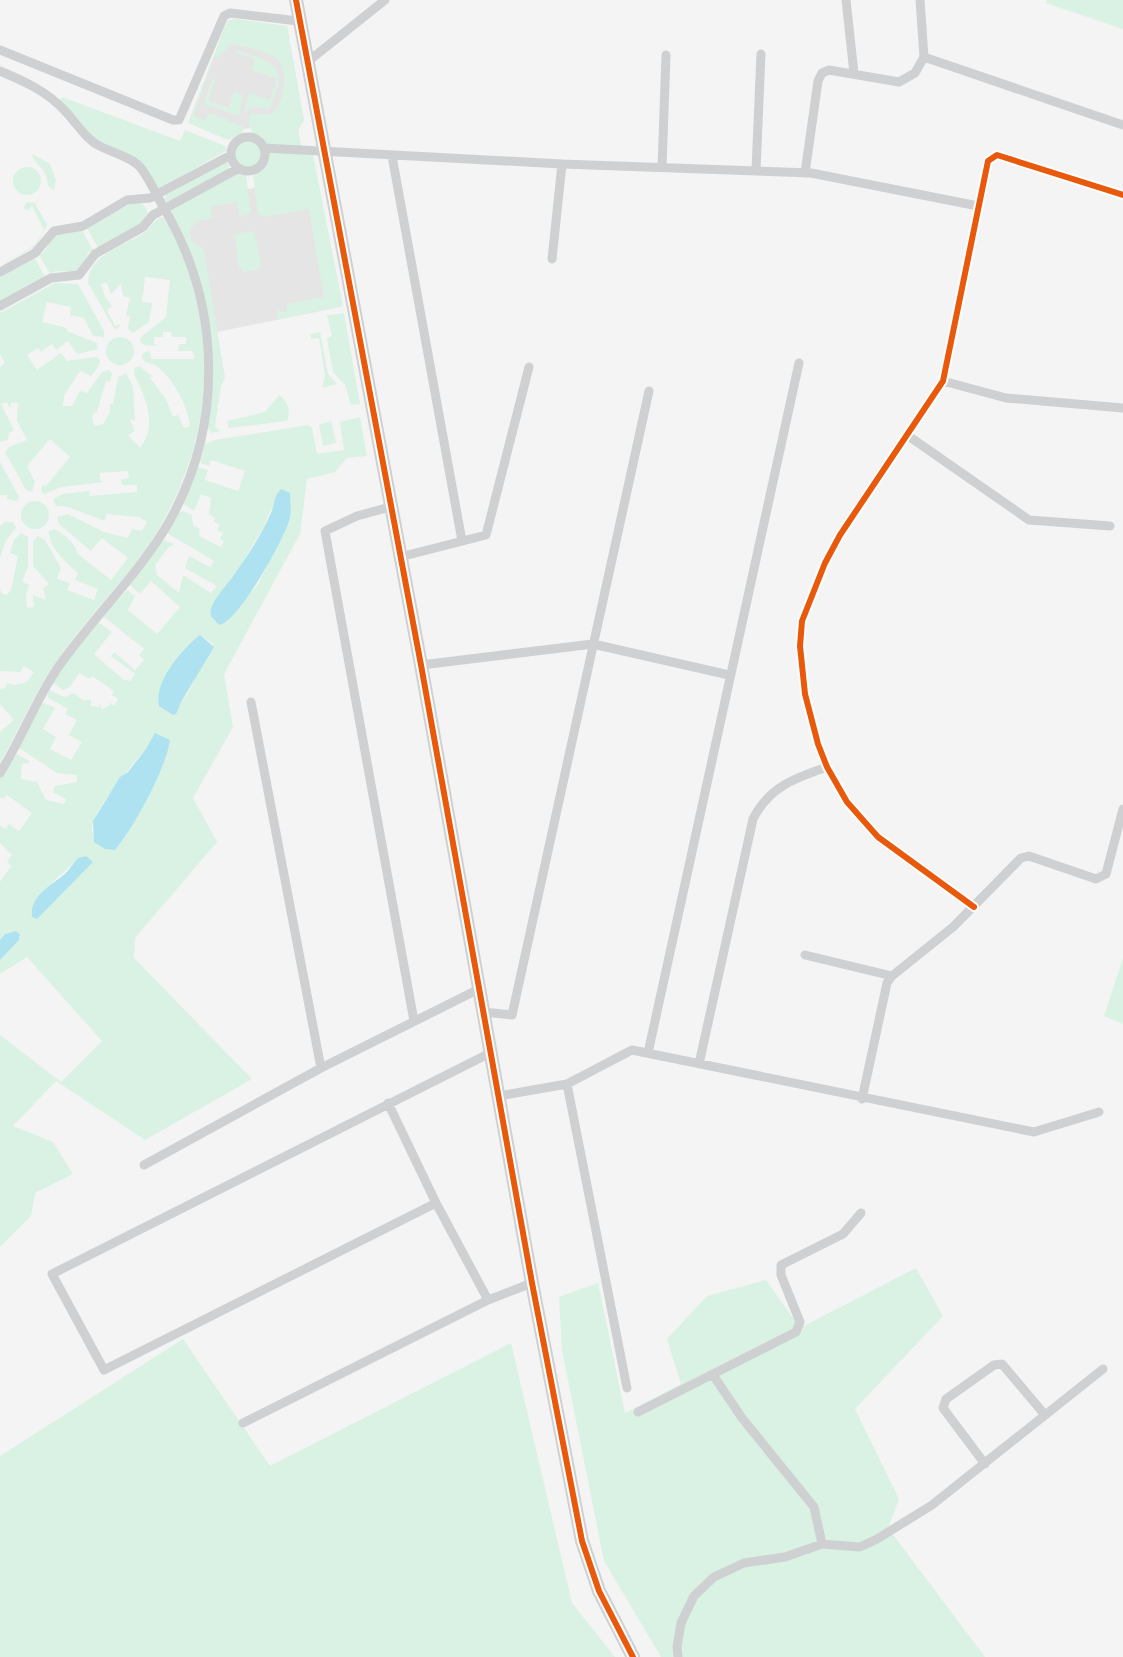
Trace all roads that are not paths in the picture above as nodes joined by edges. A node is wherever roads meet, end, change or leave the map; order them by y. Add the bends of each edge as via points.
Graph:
1 (296, 0) edge
2 (385, 0) edge
3 (846, 0) edge
4 (920, 0) edge
5 (298, 21) junction
6 (0, 50) edge
7 (761, 54) dead end
8 (666, 55) dead end
9 (924, 57) junction
10 (306, 63) junction
11 (0, 71) edge
12 (854, 73) junction
13 (1123, 125) edge
14 (264, 148) junction
15 (324, 150) junction
16 (231, 155) junction
17 (392, 156) junction
18 (562, 164) junction
19 (662, 167) junction
20 (239, 168) junction
21 (756, 170) junction
22 (805, 173) junction
23 (1123, 195) edge
24 (156, 196) junction
25 (978, 206) junction
26 (164, 209) junction
27 (552, 259) dead end
28 (0, 272) edge
29 (0, 306) edge
30 (799, 363) dead end
31 (529, 367) dead end
32 (943, 381) junction
33 (649, 391) dead end
34 (1123, 408) edge
35 (907, 435) junction
36 (390, 507) junction
37 (1110, 526) dead end
38 (462, 541) junction
39 (400, 557) junction
40 (593, 644) junction
41 (421, 665) junction
42 (729, 675) junction
43 (251, 702) dead end
44 (827, 767) junction
45 (0, 773) edge
46 (1123, 809) edge
47 (974, 907) junction
48 (805, 955) dead end
49 (892, 976) junction
50 (479, 989) junction
51 (484, 1012) junction
52 (414, 1021) junction
53 (490, 1053) junction
54 (648, 1053) junction
55 (699, 1064) junction
56 (321, 1068) junction
57 (567, 1084) junction
58 (499, 1096) junction
59 (862, 1099) junction
60 (388, 1103) junction
61 (1099, 1112) dead end
62 (144, 1165) dead end
63 (436, 1203) junction
64 (861, 1213) dead end
65 (532, 1283) junction
66 (488, 1300) junction
67 (1103, 1369) dead end
68 (713, 1375) junction
69 (627, 1388) dead end
70 (638, 1412) dead end
71 (1045, 1415) junction
72 (243, 1423) dead end
73 (985, 1464) junction
74 (822, 1544) junction
75 (633, 1657) edge
76 (678, 1657) edge

1 - 5 street
2 - 10 street
3 - 12 street
4 - 9 street
5 - 6 street via 230,13 224,16 179,120
5 - 10 street
7 - 21 street
8 - 19 street
9 - 12 street via 915,73 899,82
9 - 13 street
10 - 15 street
11 - 24 street via 34,86 63,108 93,143 138,165
12 - 22 street via 829,70 818,81
14 - 15 street
14 - 16 street via 253,137 242,138 233,144
14 - 20 street via 264,159 258,167 249,171
15 - 17 street
15 - 36 street
16 - 20 street
16 - 24 street
17 - 18 street
17 - 38 street
18 - 19 street
18 - 27 street
19 - 21 street
20 - 26 street
21 - 22 street
22 - 25 street
23 - 25 street via 997,155 988,161
24 - 26 street
24 - 28 street via 127,200 79,228 54,231 37,251
25 - 32 street
26 - 29 street via 143,227 94,254 79,275 51,278
26 - 45 street via 190,260 206,329 208,399 195,464 162,534 59,666
30 - 42 street
31 - 38 street via 486,536
32 - 34 street via 1006,398
32 - 35 street
33 - 40 street
35 - 37 street via 1029,520
35 - 44 street via 840,535 810,594 802,621 802,676
36 - 39 street
36 - 52 street via 325,531
38 - 39 street
39 - 41 street
40 - 41 street
40 - 42 street
40 - 51 street via 512,1015
41 - 50 street
42 - 54 street
43 - 56 street
44 - 47 street via 847,802 878,837
44 - 55 street via 784,783 766,798 753,819
46 - 47 street via 1106,874 1096,879 1029,856 1021,858
47 - 49 street
48 - 49 street
49 - 59 street via 887,983
50 - 51 street
50 - 52 street
51 - 53 street
52 - 56 street
53 - 58 street
53 - 60 street
54 - 55 street
54 - 57 street via 632,1050
55 - 59 street
56 - 62 street
57 - 58 street
57 - 69 street
58 - 65 street
59 - 61 street via 1034,1132
60 - 63 street
60 - 63 street via 52,1274 104,1370
63 - 66 street
64 - 68 street via 843,1234 781,1265 781,1275 800,1322 796,1332
65 - 66 street
65 - 75 street via 582,1541 599,1591
66 - 72 street
67 - 71 street
68 - 70 street
68 - 74 street via 742,1418 814,1507
71 - 73 street
71 - 73 street via 1002,1364 994,1365 946,1399 943,1407
73 - 74 street via 932,1504 860,1547
74 - 76 street via 785,1557 744,1563 714,1577 694,1596 681,1623

